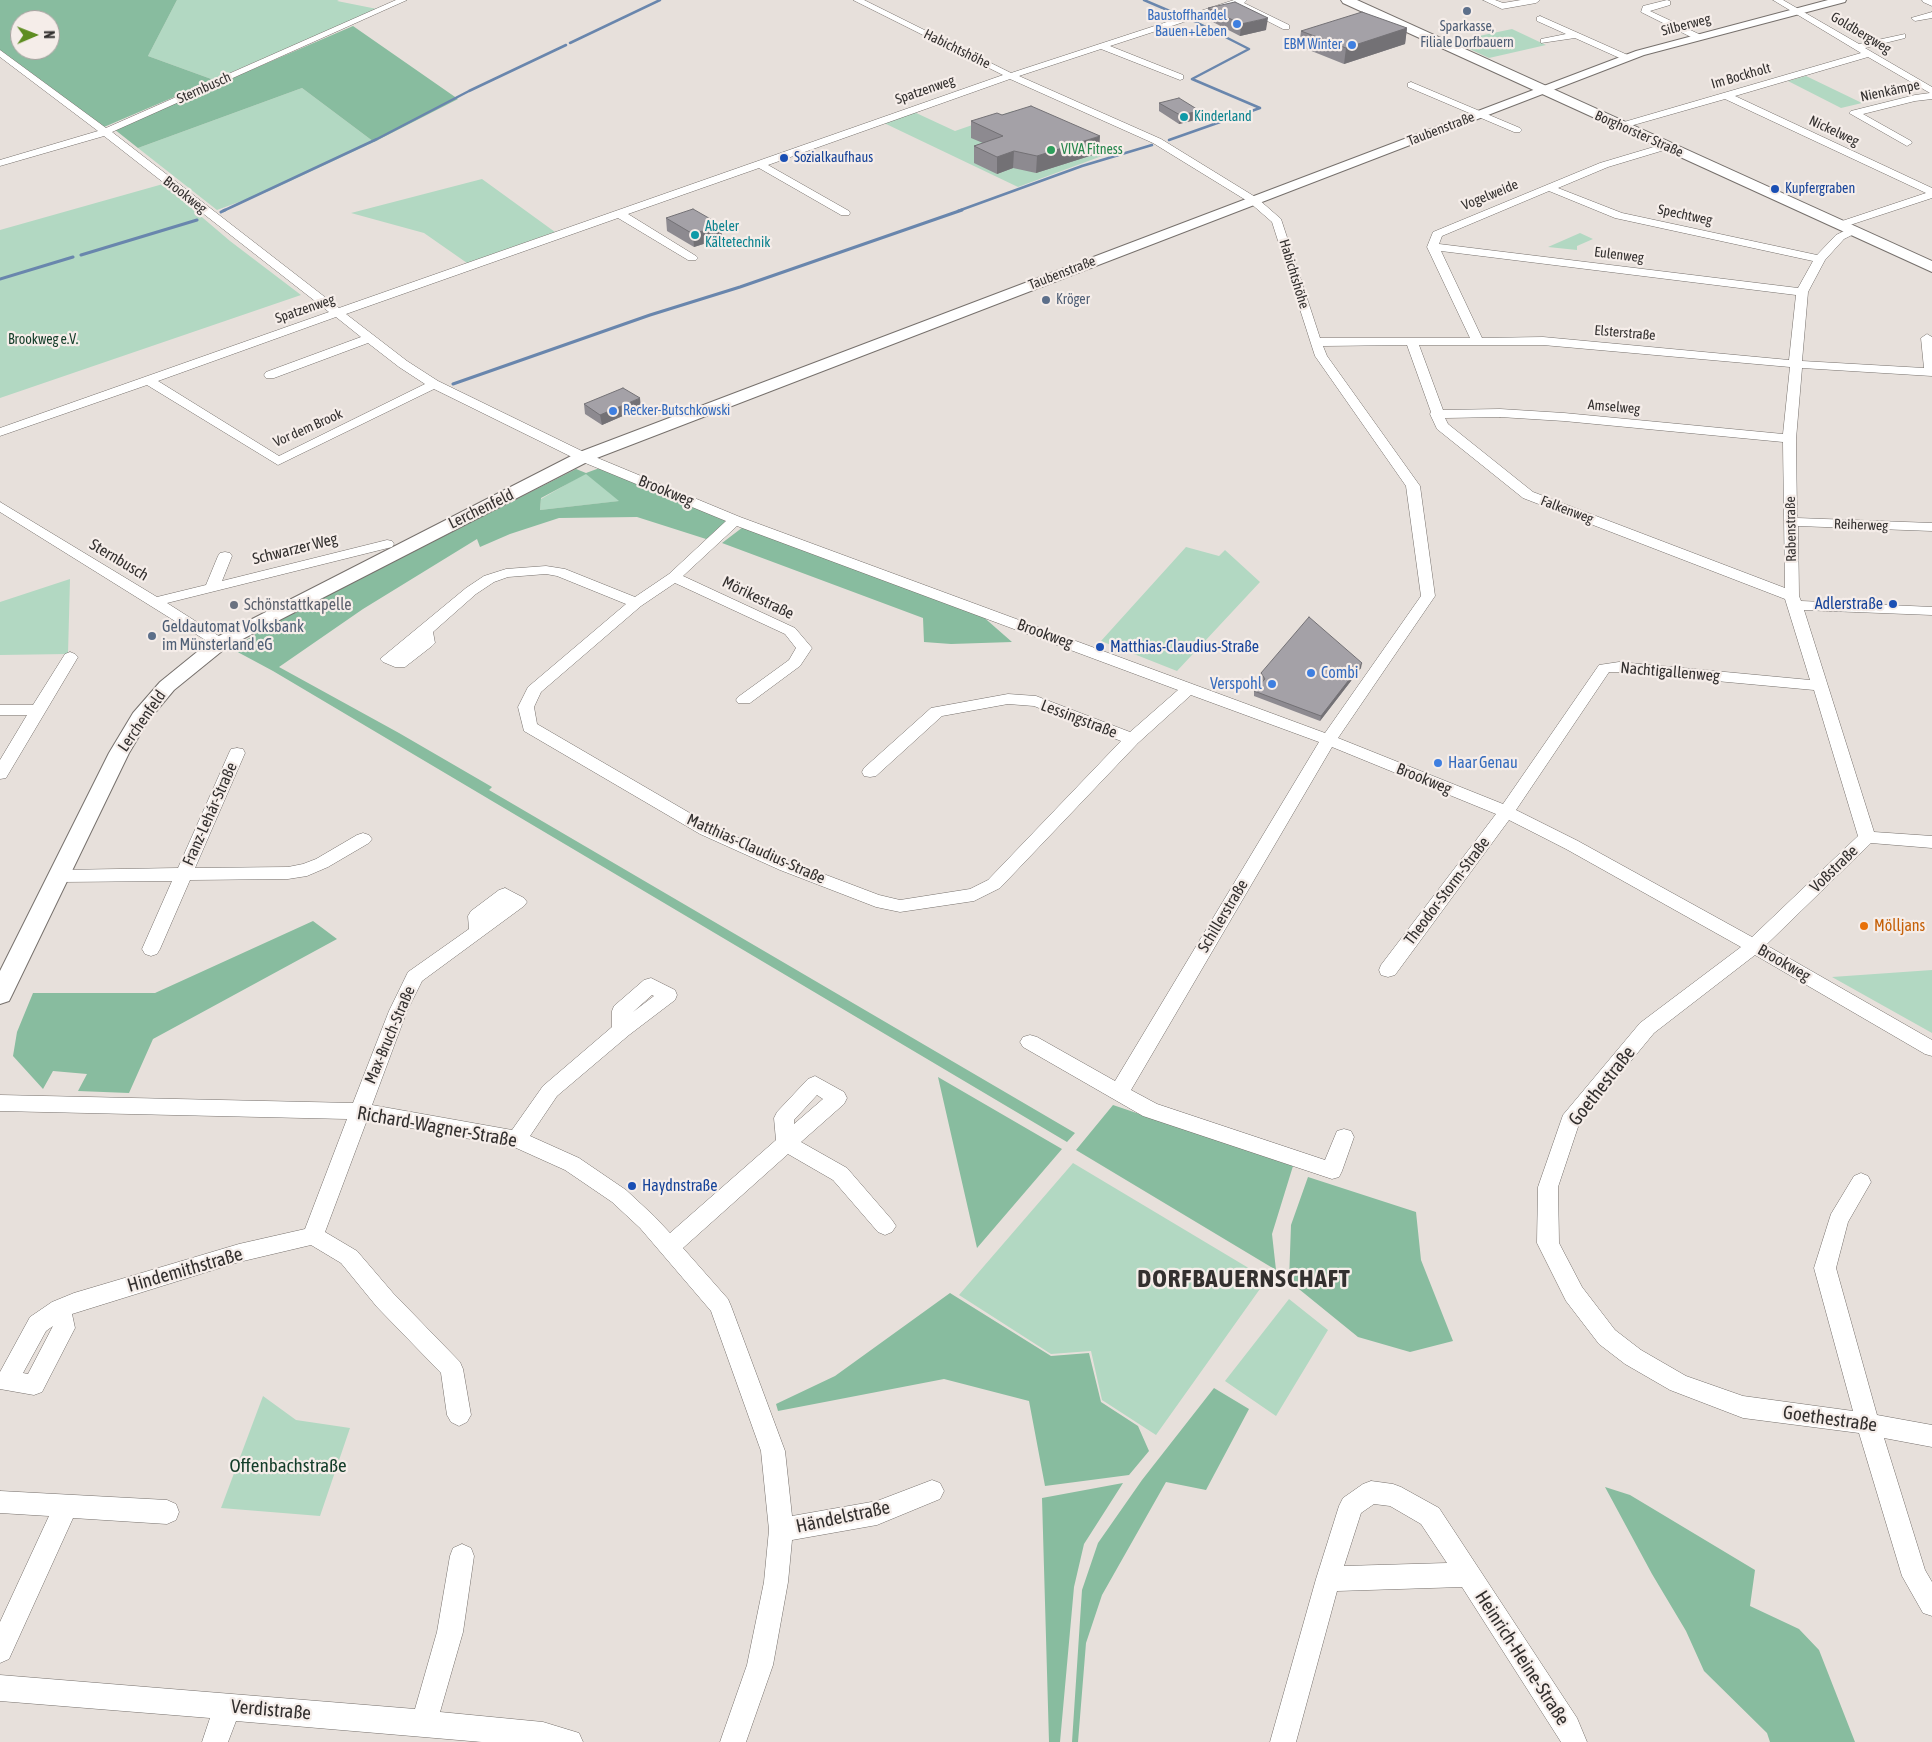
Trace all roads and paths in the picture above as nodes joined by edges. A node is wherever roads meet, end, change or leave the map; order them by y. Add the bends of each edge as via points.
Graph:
1 (403, 0) edge
2 (857, 0) edge
3 (1347, 0) edge
4 (1487, 0) edge
5 (1536, 0) edge
6 (1777, 0) edge
7 (1842, 0) edge
8 (1926, 0) edge
9 (1239, 1) edge
10 (1667, 3) dead end
11 (1932, 3) edge
12 (1797, 12) junction
13 (1932, 15) edge
14 (1915, 18) dead end
15 (1540, 19) dead end
16 (1286, 27) dead end
17 (1574, 35) junction
18 (1698, 36) junction
19 (1902, 36) dead end
20 (1544, 41) dead end
21 (1101, 46) junction
22 (1858, 47) junction
23 (0, 52) edge
24 (1869, 54) junction
25 (1627, 58) junction
26 (1011, 76) junction
27 (1180, 78) dead end
28 (1411, 85) dead end
29 (1542, 90) junction
30 (1932, 91) edge
31 (1725, 95) junction
32 (1932, 96) edge
33 (1478, 115) junction
34 (1620, 126) junction
35 (1517, 130) dead end
36 (105, 132) junction
37 (1907, 143) dead end
38 (1667, 146) junction
39 (0, 163) edge
40 (760, 164) junction
41 (1548, 187) junction
42 (1932, 193) edge
43 (1253, 200) junction
44 (845, 213) dead end
45 (620, 214) junction
46 (1846, 228) junction
47 (1432, 248) junction
48 (692, 258) dead end
49 (1820, 259) junction
50 (1932, 267) edge
51 (1802, 292) junction
52 (337, 314) junction
53 (368, 338) junction
54 (1927, 338) dead end
55 (1478, 341) junction
56 (1315, 342) junction
57 (1412, 342) junction
58 (1796, 364) junction
59 (1931, 372) edge
60 (270, 376) dead end
61 (148, 380) junction
62 (434, 384) junction
63 (1436, 414) junction
64 (0, 432) edge
65 (1789, 438) junction
66 (583, 457) junction
67 (0, 506) edge
68 (735, 520) junction
69 (1791, 522) junction
70 (1932, 527) edge
71 (387, 544) dead end
72 (225, 556) dead end
73 (674, 577) junction
74 (212, 587) junction
75 (1793, 600) junction
76 (155, 602) junction
77 (636, 603) junction
78 (1932, 611) edge
79 (425, 631) dead end
80 (220, 643) junction
81 (70, 656) dead end
82 (1819, 686) junction
83 (1189, 688) junction
84 (744, 700) dead end
85 (0, 710) edge
86 (37, 710) junction
87 (1132, 739) junction
88 (1328, 740) junction
89 (237, 753) dead end
90 (870, 772) dead end
91 (0, 774) edge
92 (1506, 812) junction
93 (1867, 837) junction
94 (363, 840) dead end
95 (1932, 842) edge
96 (183, 874) junction
97 (60, 876) junction
98 (478, 930) dead end
99 (1754, 946) junction
100 (151, 950) dead end
101 (1388, 970) dead end
102 (0, 995) edge
103 (622, 1030) dead end
104 (1030, 1042) dead end
105 (1932, 1049) edge
106 (1119, 1092) junction
107 (0, 1103) edge
108 (358, 1111) junction
109 (1344, 1137) dead end
110 (517, 1140) junction
111 (1861, 1182) dead end
112 (885, 1226) dead end
113 (313, 1236) junction
114 (670, 1247) junction
115 (60, 1309) dead end
116 (459, 1415) dead end
117 (1868, 1424) junction
118 (1932, 1436) edge
119 (932, 1491) dead end
120 (0, 1502) edge
121 (67, 1505) junction
122 (168, 1512) dead end
123 (781, 1530) junction
124 (462, 1556) dead end
125 (1469, 1575) junction
126 (1328, 1579) junction
127 (1932, 1604) edge
128 (0, 1650) edge
129 (0, 1688) edge
130 (228, 1706) junction
131 (424, 1723) junction
132 (542, 1739) edge
133 (215, 1742) edge
134 (570, 1742) edge
135 (733, 1742) edge
136 (1283, 1742) edge
137 (1574, 1742) edge

1 - 36 street, Sternbusch
2 - 26 street, Habichtshöhe
3 - 29 main road, Borghorster Straße
4 - 5 street via 1502,6
6 - 12 street, Goldbergweg
7 - 12 street, Silberweg
8 - 11 street
9 - 16 street, Spatzenweg
9 - 21 street, Spatzenweg
10 - 18 street via 1646,8 1645,12
12 - 18 street, Silberweg
12 - 22 street, Goldbergweg
13 - 14 street
15 - 17 street
17 - 20 street
17 - 25 street
18 - 25 street, Silberweg
19 - 22 street
21 - 26 street, Spatzenweg
21 - 27 street
22 - 24 street, Goldbergweg
23 - 36 street, Brookweg
24 - 30 street, Goldbergweg
24 - 31 street, Im Bockholt
25 - 29 street, Silberweg
26 - 40 street, Spatzenweg
26 - 43 street, Habichtshöhe via 1157,141
28 - 33 street
29 - 33 street, Taubenstraße
29 - 34 main road, Borghorster Straße
31 - 34 street, Im Bockholt
31 - 42 street, Nickelweg
32 - 37 street, Nienkämpe via 1854,112
33 - 35 street
33 - 43 street, Taubenstraße
34 - 38 main road, Borghorster Straße
36 - 39 street, Sternbusch
36 - 52 street, Brookweg
38 - 41 street, Vogelweide via 1604,165
38 - 46 main road, Borghorster Straße
40 - 44 street
40 - 45 street, Spatzenweg
41 - 47 street, Vogelweide via 1448,228 1437,234
41 - 49 street, Spechtweg via 1619,216
42 - 46 street
43 - 56 street, Habichtshöhe via 1277,221
43 - 66 street, Taubenstraße
45 - 48 street
45 - 52 street, Spatzenweg
46 - 49 street, Rabenstraße
46 - 50 main road, Borghorster Straße
47 - 51 street, Eulenweg
47 - 55 street
49 - 51 street, Rabenstraße
51 - 58 street, Rabenstraße
52 - 53 street, Brookweg
52 - 61 street, Spatzenweg
53 - 60 street
53 - 62 street, Brookweg
54 - 59 street, Elsterstraße
55 - 57 street, Elsterstraße
55 - 58 street, Elsterstraße via 1543,341
56 - 57 street, Elsterstraße
56 - 88 street, Habichtshöhe via 1321,356 1413,486 1428,596
57 - 63 street, Falkenweg
58 - 59 street, Elsterstraße
58 - 65 street, Rabenstraße
61 - 62 street, Vor dem Brook via 278,461
61 - 64 street, Spatzenweg
62 - 66 street, Brookweg
63 - 65 street, Amselweg via 1564,417
63 - 75 street, Falkenweg via 1442,426 1528,495
65 - 69 street, Rabenstraße
66 - 68 street, Brookweg
66 - 80 street, Lerchenfeld
67 - 76 street, Sternbusch
68 - 73 street, Matthias-Claudius-Straße
68 - 83 street, Brookweg
69 - 70 street, Reiherweg
69 - 75 street, Rabenstraße
71 - 74 street, Schwarzer Weg
72 - 74 street
73 - 77 street, Matthias-Claudius-Straße
73 - 84 street, Mörikestraße via 790,631 804,648 795,663
74 - 76 street, Schwarzer Weg
75 - 78 street
75 - 82 street, Rabenstraße
76 - 80 street, Sternbusch
77 - 79 street via 560,572 506,573 489,579 472,591
77 - 87 street, Matthias-Claudius-Straße via 534,690 526,707 530,727 706,830 876,901 900,906 974,895 994,884
80 - 97 street, Lerchenfeld via 166,686 140,718 119,753
81 - 86 street
82 - 92 street, Nachtigallenweg via 1604,668
82 - 93 street, Rabenstraße
83 - 87 street, Matthias-Claudius-Straße
83 - 88 street, Brookweg
85 - 86 street
86 - 91 street
87 - 90 street, Lessingstraße via 1036,701 1008,699 937,712
88 - 92 street, Brookweg
88 - 106 street, Schillerstraße
89 - 96 street, Franz-Lehár-Straße
92 - 99 street, Brookweg
92 - 101 street, Theodor-Storm-Straße
93 - 95 street, Voßstraße
93 - 99 street, Voßstraße
94 - 96 street, Franz-Lehár-Straße via 307,870
96 - 97 street, Franz-Lehár-Straße
96 - 100 street, Franz-Lehár-Straße
97 - 102 street, Lerchenfeld
98 - 108 street, Max-Bruch-Straße via 415,977
99 - 105 street, Brookweg
99 - 117 street, Goethestraße via 1647,1028 1570,1121 1548,1187 1548,1244 1574,1294 1607,1336 1633,1357 1678,1383 1742,1407
103 - 110 street via 550,1091
104 - 106 street
106 - 109 street via 1150,1110 1332,1171
107 - 108 street, Richard-Wagner-Straße
108 - 110 street, Richard-Wagner-Straße
108 - 113 street
110 - 114 street, Richard-Wagner-Straße via 572,1164 619,1196
111 - 117 street via 1838,1220 1825,1268
112 - 114 street via 840,1174 786,1143
113 - 115 street, Hindemithstraße via 239,1253
113 - 116 street via 349,1257 385,1300 452,1369
114 - 123 street, Richard-Wagner-Straße via 720,1306 773,1450
117 - 118 street, Goethestraße
117 - 127 street via 1914,1576
119 - 123 street, Händelstraße via 878,1513
120 - 121 street
121 - 122 street
121 - 128 street
123 - 135 street, Richard-Wagner-Straße via 776,1582 760,1665
124 - 131 street via 450,1632
125 - 126 street, Heinrich-Heine-Straße
125 - 126 street, Heinrich-Heine-Straße via 1430,1516 1393,1495 1371,1492 1351,1506
125 - 137 street, Heinrich-Heine-Straße via 1568,1727
126 - 136 street, Heinrich-Heine-Straße
129 - 130 street, Verdistraße
130 - 131 street, Verdistraße
130 - 133 street
131 - 132 street, Verdistraße
132 - 134 street, Verdistraße

